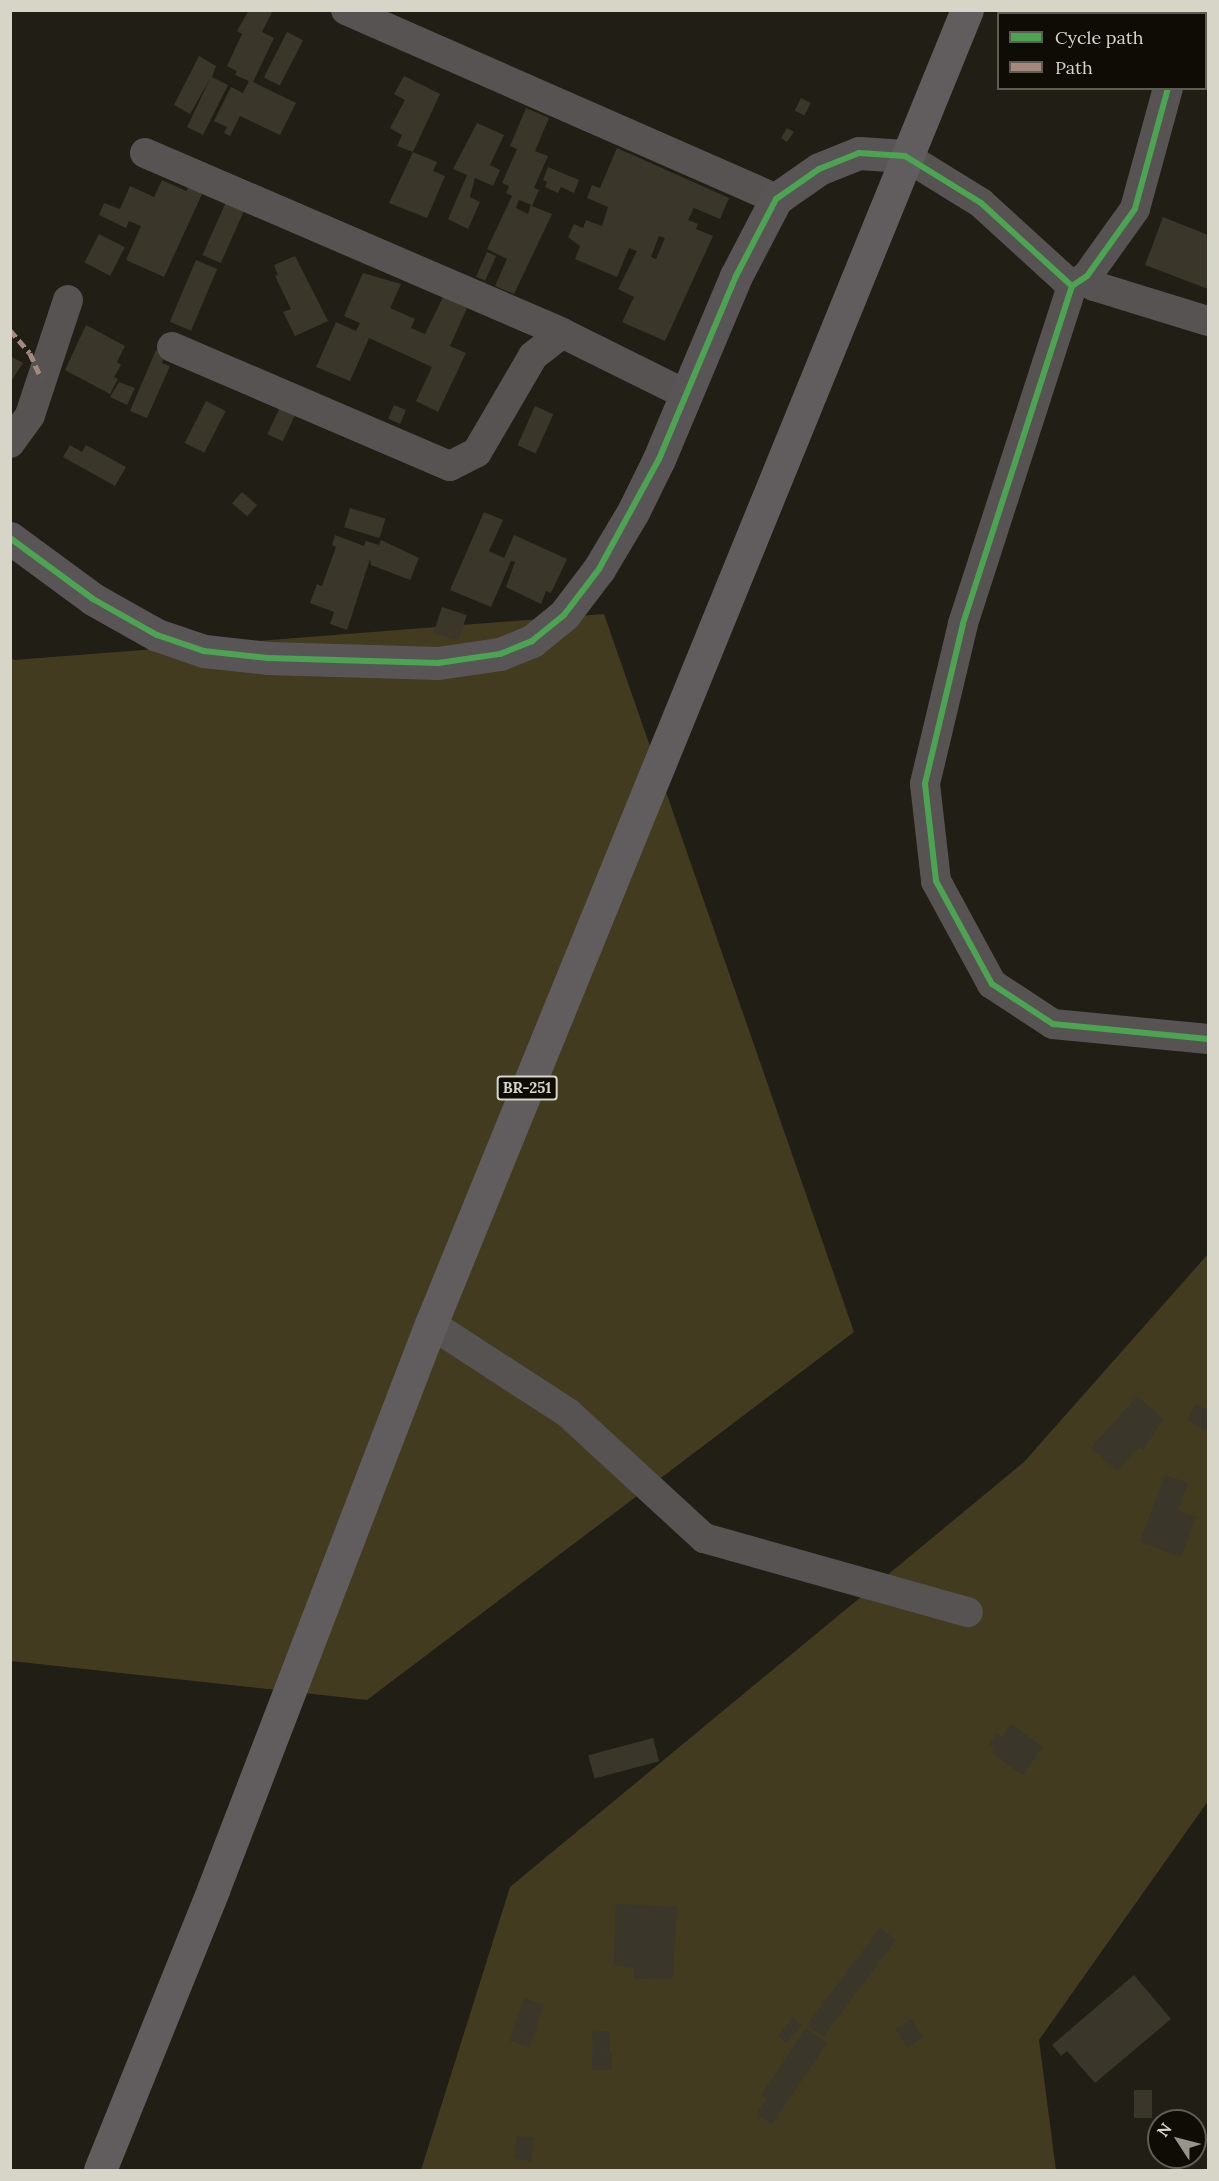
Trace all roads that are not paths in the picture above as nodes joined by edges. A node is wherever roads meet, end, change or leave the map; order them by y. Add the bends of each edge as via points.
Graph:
1 (345, 10) edge
2 (967, 10) edge
3 (1167, 90) edge
4 (145, 153) dead end
5 (905, 156) junction
6 (776, 200) junction
7 (1080, 281) junction
8 (68, 300) dead end
9 (1209, 321) edge
10 (561, 333) junction
11 (172, 347) dead end
12 (686, 394) junction
13 (10, 443) edge
14 (10, 538) edge
15 (1209, 1039) edge
16 (430, 1324) junction
17 (968, 1612) dead end
18 (100, 2170) edge

1 - 6 street
2 - 5 main road, BR-251
3 - 7 street via 1135,209
4 - 10 street
5 - 6 street via 859,153 819,169
5 - 7 street via 981,203
5 - 16 main road, BR-251
6 - 12 street via 736,276
7 - 9 street
7 - 15 street via 963,624 925,784 936,881 992,984 1053,1024
8 - 13 street via 30,415
10 - 11 street via 533,356 477,452 450,466
10 - 12 street
12 - 14 street via 654,470 599,569 564,615 532,641 500,654 438,663 268,658 204,651 157,635 93,599
16 - 17 street via 568,1413 704,1538
16 - 18 main road, BR-251 via 213,1890

